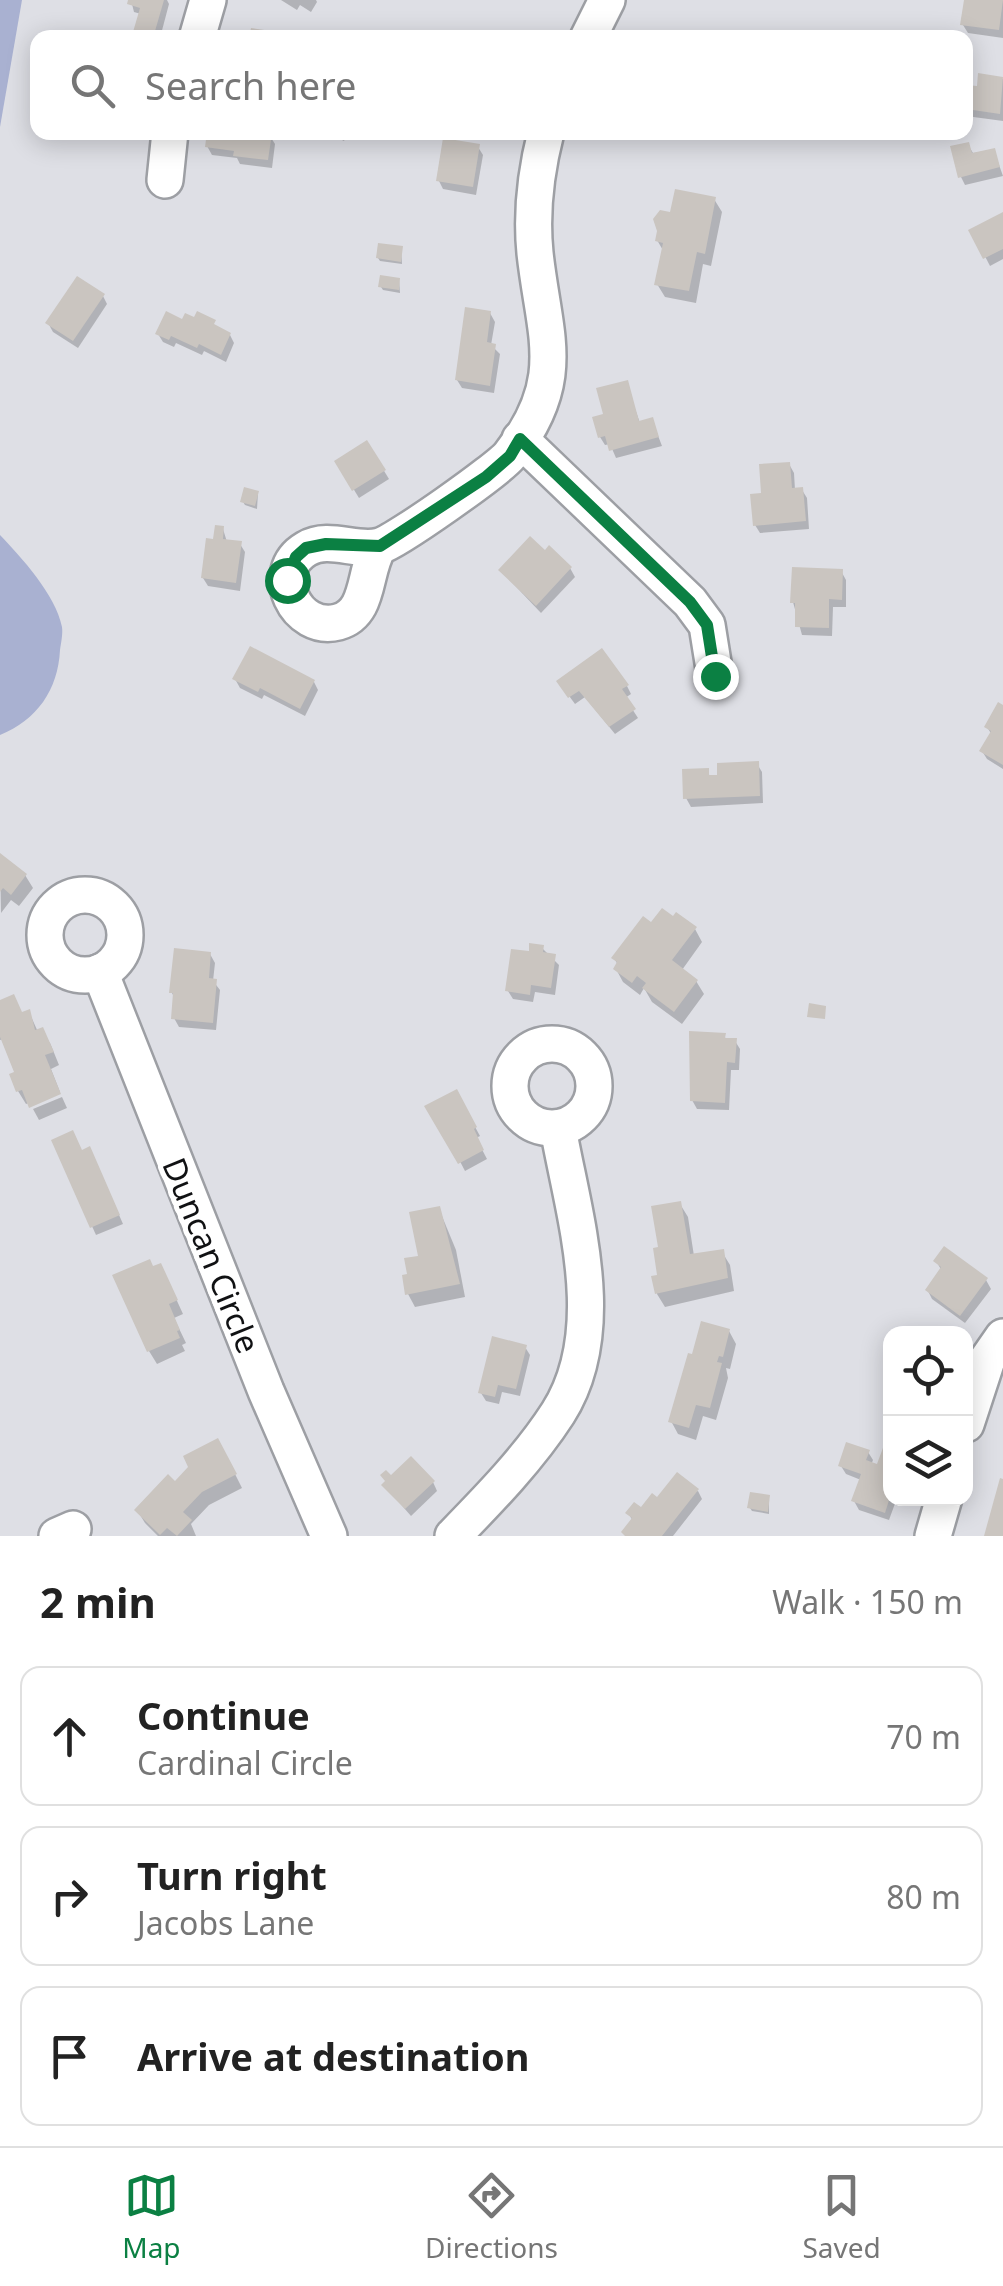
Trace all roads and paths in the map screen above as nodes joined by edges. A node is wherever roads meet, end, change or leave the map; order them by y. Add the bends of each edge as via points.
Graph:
1 (208, 0) edge
2 (607, 0) edge
3 (199, 30) edge
4 (592, 30) edge
5 (169, 140) edge
6 (545, 140) edge
7 (165, 180) dead end
8 (520, 439) junction
9 (380, 546) dead end
10 (715, 676) dead end
11 (100, 972) dead end
12 (558, 1128) dead end
13 (1003, 1337) edge
14 (969, 1416) edge
15 (942, 1506) edge
16 (329, 1536) edge
17 (454, 1536) edge
18 (933, 1536) edge

1 - 3 street
2 - 4 street
5 - 7 street
6 - 8 street via 534,207 548,366 536,415
8 - 9 street via 486,477
8 - 10 street via 690,602 707,625
11 - 16 street, Duncan Circle
12 - 17 street via 585,1290 576,1374 530,1451
13 - 14 street
15 - 18 street

